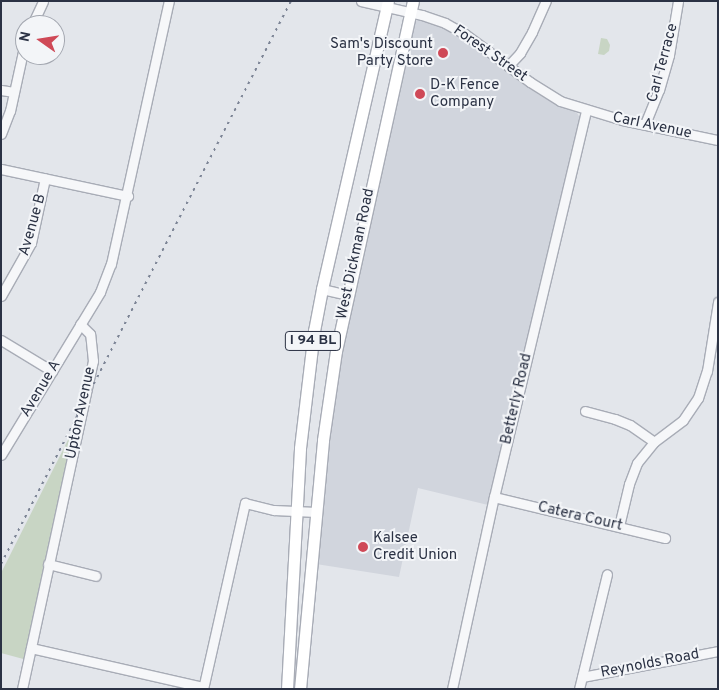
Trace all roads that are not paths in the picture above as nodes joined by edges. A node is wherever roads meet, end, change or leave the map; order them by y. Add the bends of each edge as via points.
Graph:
1 (43, 1) edge
2 (169, 1) edge
3 (361, 1) edge
4 (546, 1) edge
5 (678, 1) edge
6 (388, 4) edge
7 (412, 7) edge
8 (37, 15) edge
9 (20, 65) edge
10 (508, 66) junction
11 (1, 90) edge
12 (14, 92) junction
13 (586, 110) junction
14 (645, 124) junction
15 (1, 134) edge
16 (718, 140) edge
17 (1, 169) edge
18 (45, 178) junction
19 (128, 196) junction
20 (322, 289) junction
21 (348, 295) junction
22 (1, 296) edge
23 (718, 302) edge
24 (80, 324) junction
25 (1, 340) edge
26 (52, 371) junction
27 (584, 411) dead end
28 (654, 442) junction
29 (1, 455) edge
30 (494, 496) junction
31 (296, 510) junction
32 (316, 512) junction
33 (619, 526) junction
34 (665, 538) dead end
35 (48, 564) junction
36 (607, 574) dead end
37 (96, 576) dead end
38 (30, 648) junction
39 (718, 651) edge
40 (302, 674) junction
41 (582, 677) junction
42 (288, 684) edge
43 (203, 688) edge
44 (22, 689) edge
45 (294, 689) edge
46 (300, 689) edge
47 (306, 689) edge
48 (452, 689) edge
49 (579, 689) edge

1 - 8 street
2 - 19 street
3 - 6 street, Forest Street
4 - 10 street via 520,53
5 - 14 street, Carl Terrace via 669,55
6 - 7 street, Forest Street
6 - 20 main road, West Dickman Road / I 94 BL
7 - 10 street, Forest Street via 454,28
7 - 21 main road, West Dickman Road / I 94 BL
9 - 12 street
10 - 13 street, Forest Street via 560,101
11 - 12 street
12 - 15 street
13 - 14 street, Carl Avenue
13 - 30 street, Betterly Road
14 - 16 street, Carl Avenue
17 - 18 street
18 - 19 street
18 - 22 street, Avenue B via 31,243
19 - 24 street via 111,264 100,292
20 - 21 street
20 - 31 main road, West Dickman Road / I 94 BL via 309,366
21 - 32 main road, West Dickman Road / I 94 BL via 336,351
23 - 28 street via 707,371 698,398 683,420
24 - 26 street, Avenue A
24 - 35 street, Upton Avenue via 90,334 93,361
25 - 26 street
26 - 29 street, Avenue A
27 - 28 street via 630,425
28 - 33 street via 632,473
30 - 33 street, Catera Court
30 - 48 street, Betterly Road
31 - 32 street
31 - 42 main road, West Dickman Road / I 94 BL
31 - 43 street via 274,510 245,503
32 - 40 main road, West Dickman Road / I 94 BL
33 - 34 street, Catera Court
35 - 37 street
35 - 38 street, Upton Avenue
36 - 41 street
38 - 43 street
38 - 44 street, Upton Avenue
39 - 41 street, Reynolds Road
40 - 46 main road, West Dickman Road / I 94 BL
40 - 47 main road
41 - 49 street
42 - 45 main road

